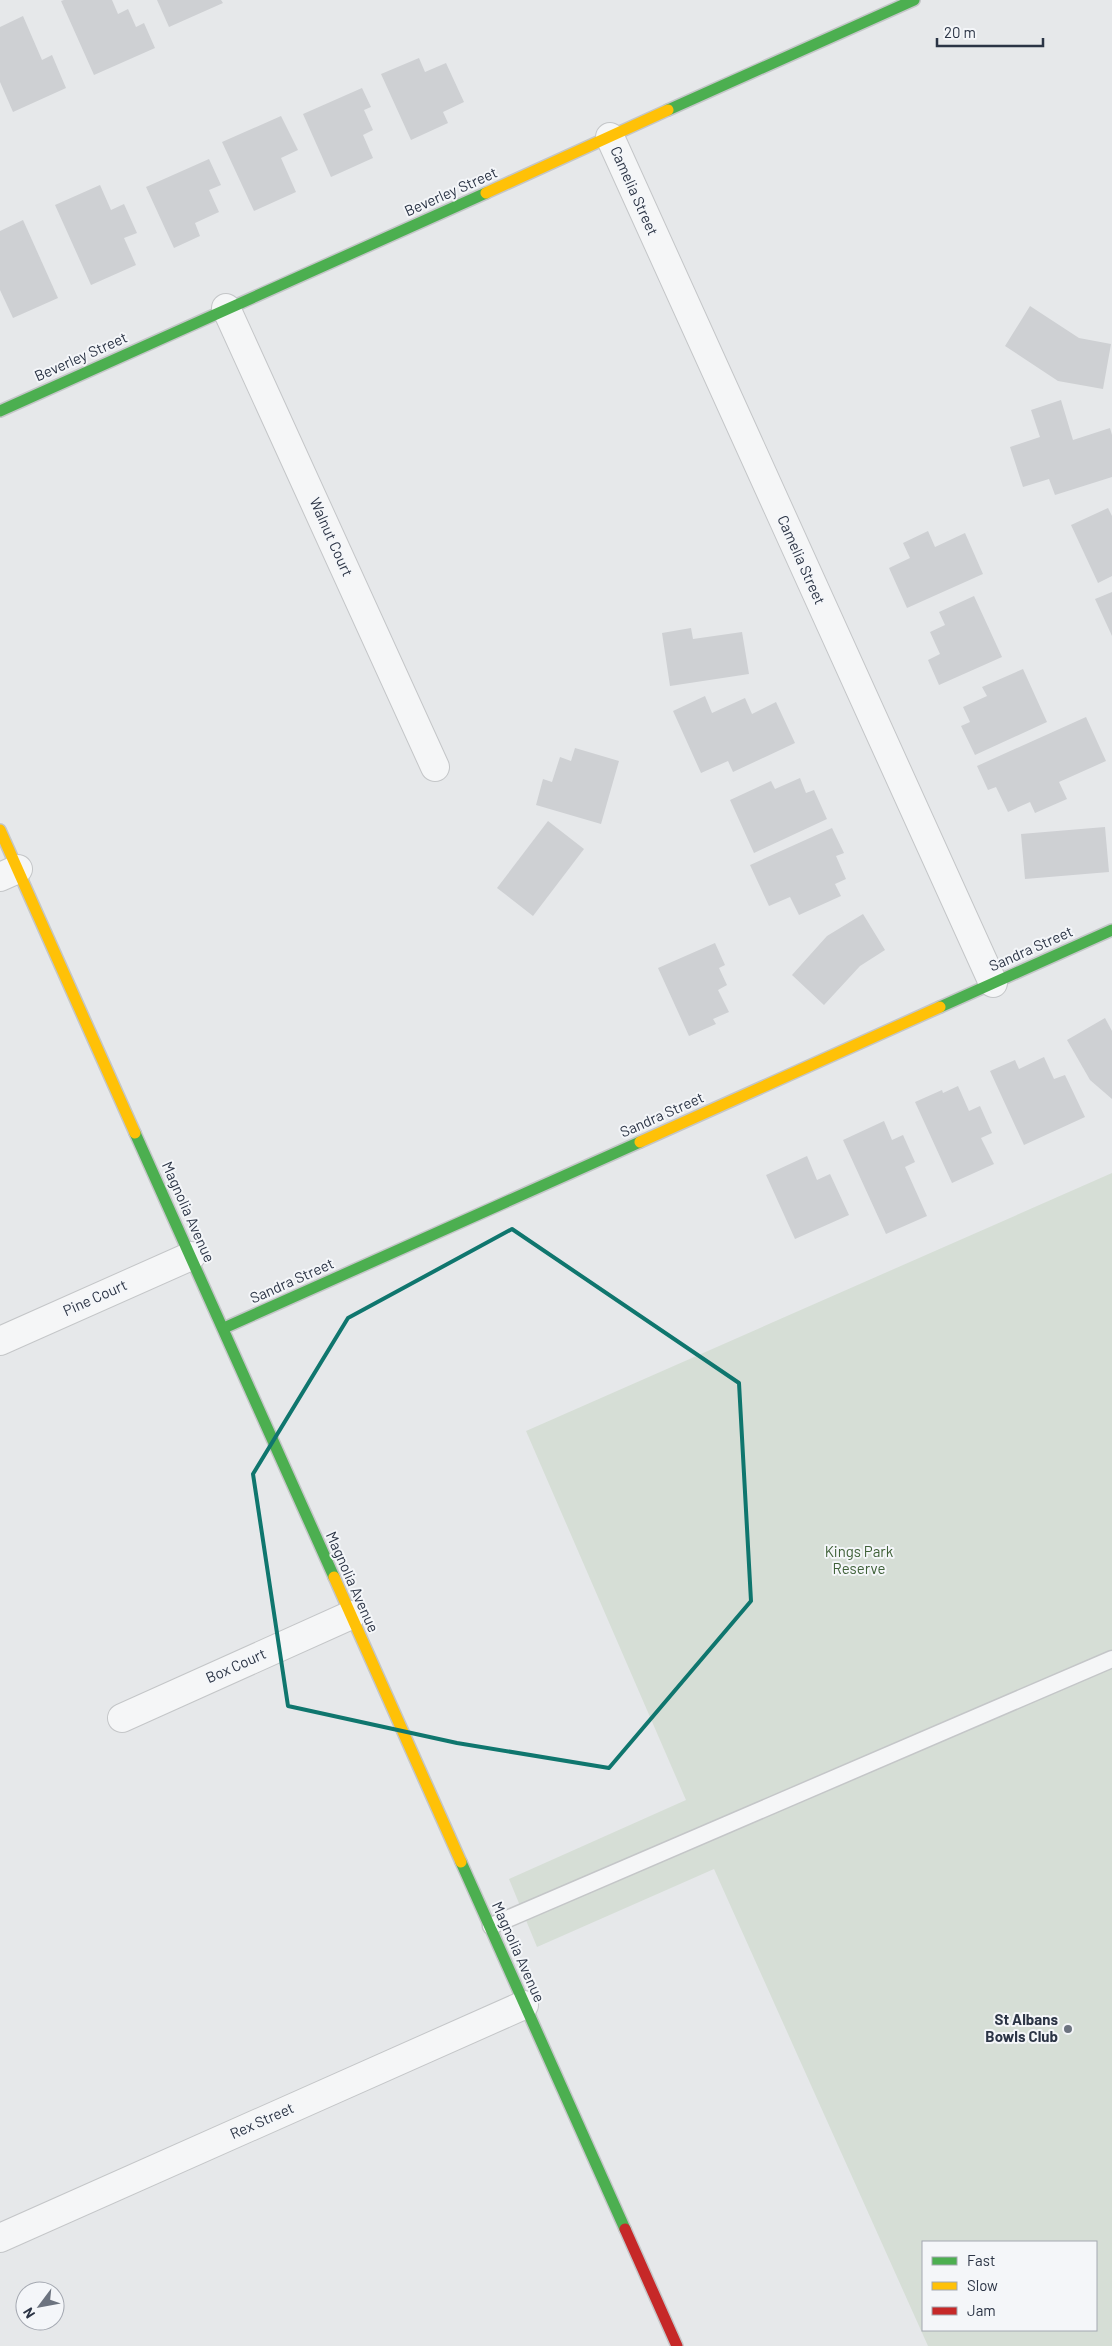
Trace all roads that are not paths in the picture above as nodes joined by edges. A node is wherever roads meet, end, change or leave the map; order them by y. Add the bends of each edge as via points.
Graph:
1 (914, 0) edge
2 (610, 137) junction
3 (226, 308) junction
4 (0, 411) edge
5 (435, 766) dead end
6 (0, 830) edge
7 (9, 873) edge
8 (1112, 930) edge
9 (993, 983) junction
10 (191, 1256) junction
11 (224, 1328) junction
12 (0, 1341) edge
13 (351, 1615) junction
14 (1112, 1659) edge
15 (122, 1718) dead end
16 (491, 1926) junction
17 (524, 2004) junction
18 (0, 2238) edge
19 (677, 2346) edge

1 - 2 street, Beverley Street
2 - 3 street, Beverley Street
2 - 9 street, Camelia Street
3 - 4 street, Beverley Street
3 - 5 street, Walnut Court
6 - 7 street, Magnolia Avenue
7 - 10 street, Magnolia Avenue
8 - 9 street, Sandra Street
9 - 11 street, Sandra Street
10 - 11 street, Magnolia Avenue
10 - 12 street, Pine Court
11 - 13 street, Magnolia Avenue
13 - 15 street, Box Court
13 - 16 street, Magnolia Avenue
14 - 16 lane
16 - 17 street, Magnolia Avenue
17 - 18 street, Rex Street
17 - 19 street, Magnolia Avenue

